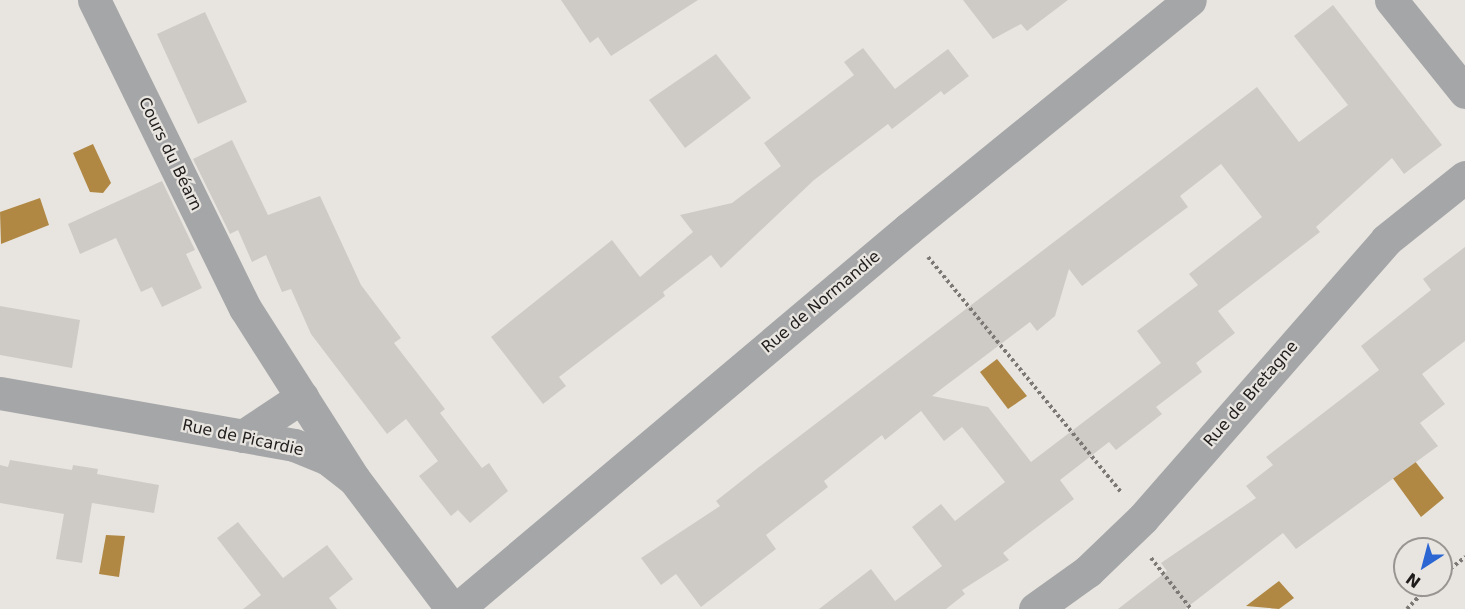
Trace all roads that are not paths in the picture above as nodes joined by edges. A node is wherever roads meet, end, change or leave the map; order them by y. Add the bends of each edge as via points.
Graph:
1 (94, 0) edge
2 (1190, 0) edge
3 (1392, 0) edge
4 (1465, 92) edge
5 (1465, 177) edge
6 (0, 393) edge
7 (302, 397) junction
8 (243, 436) junction
9 (354, 479) junction
10 (454, 609) edge
11 (1035, 609) edge

1 - 7 street, Cours du Béarn via 245,308
2 - 10 street, Rue de Normandie via 908,229
3 - 4 street
5 - 11 street, Rue de Bretagne via 1386,240 1136,525 1088,571
6 - 8 street, Rue de Picardie
7 - 8 street
7 - 9 street, Cours du Béarn
8 - 9 street, Rue de Picardie via 294,445 328,459
9 - 10 street, Rue de Picardie

